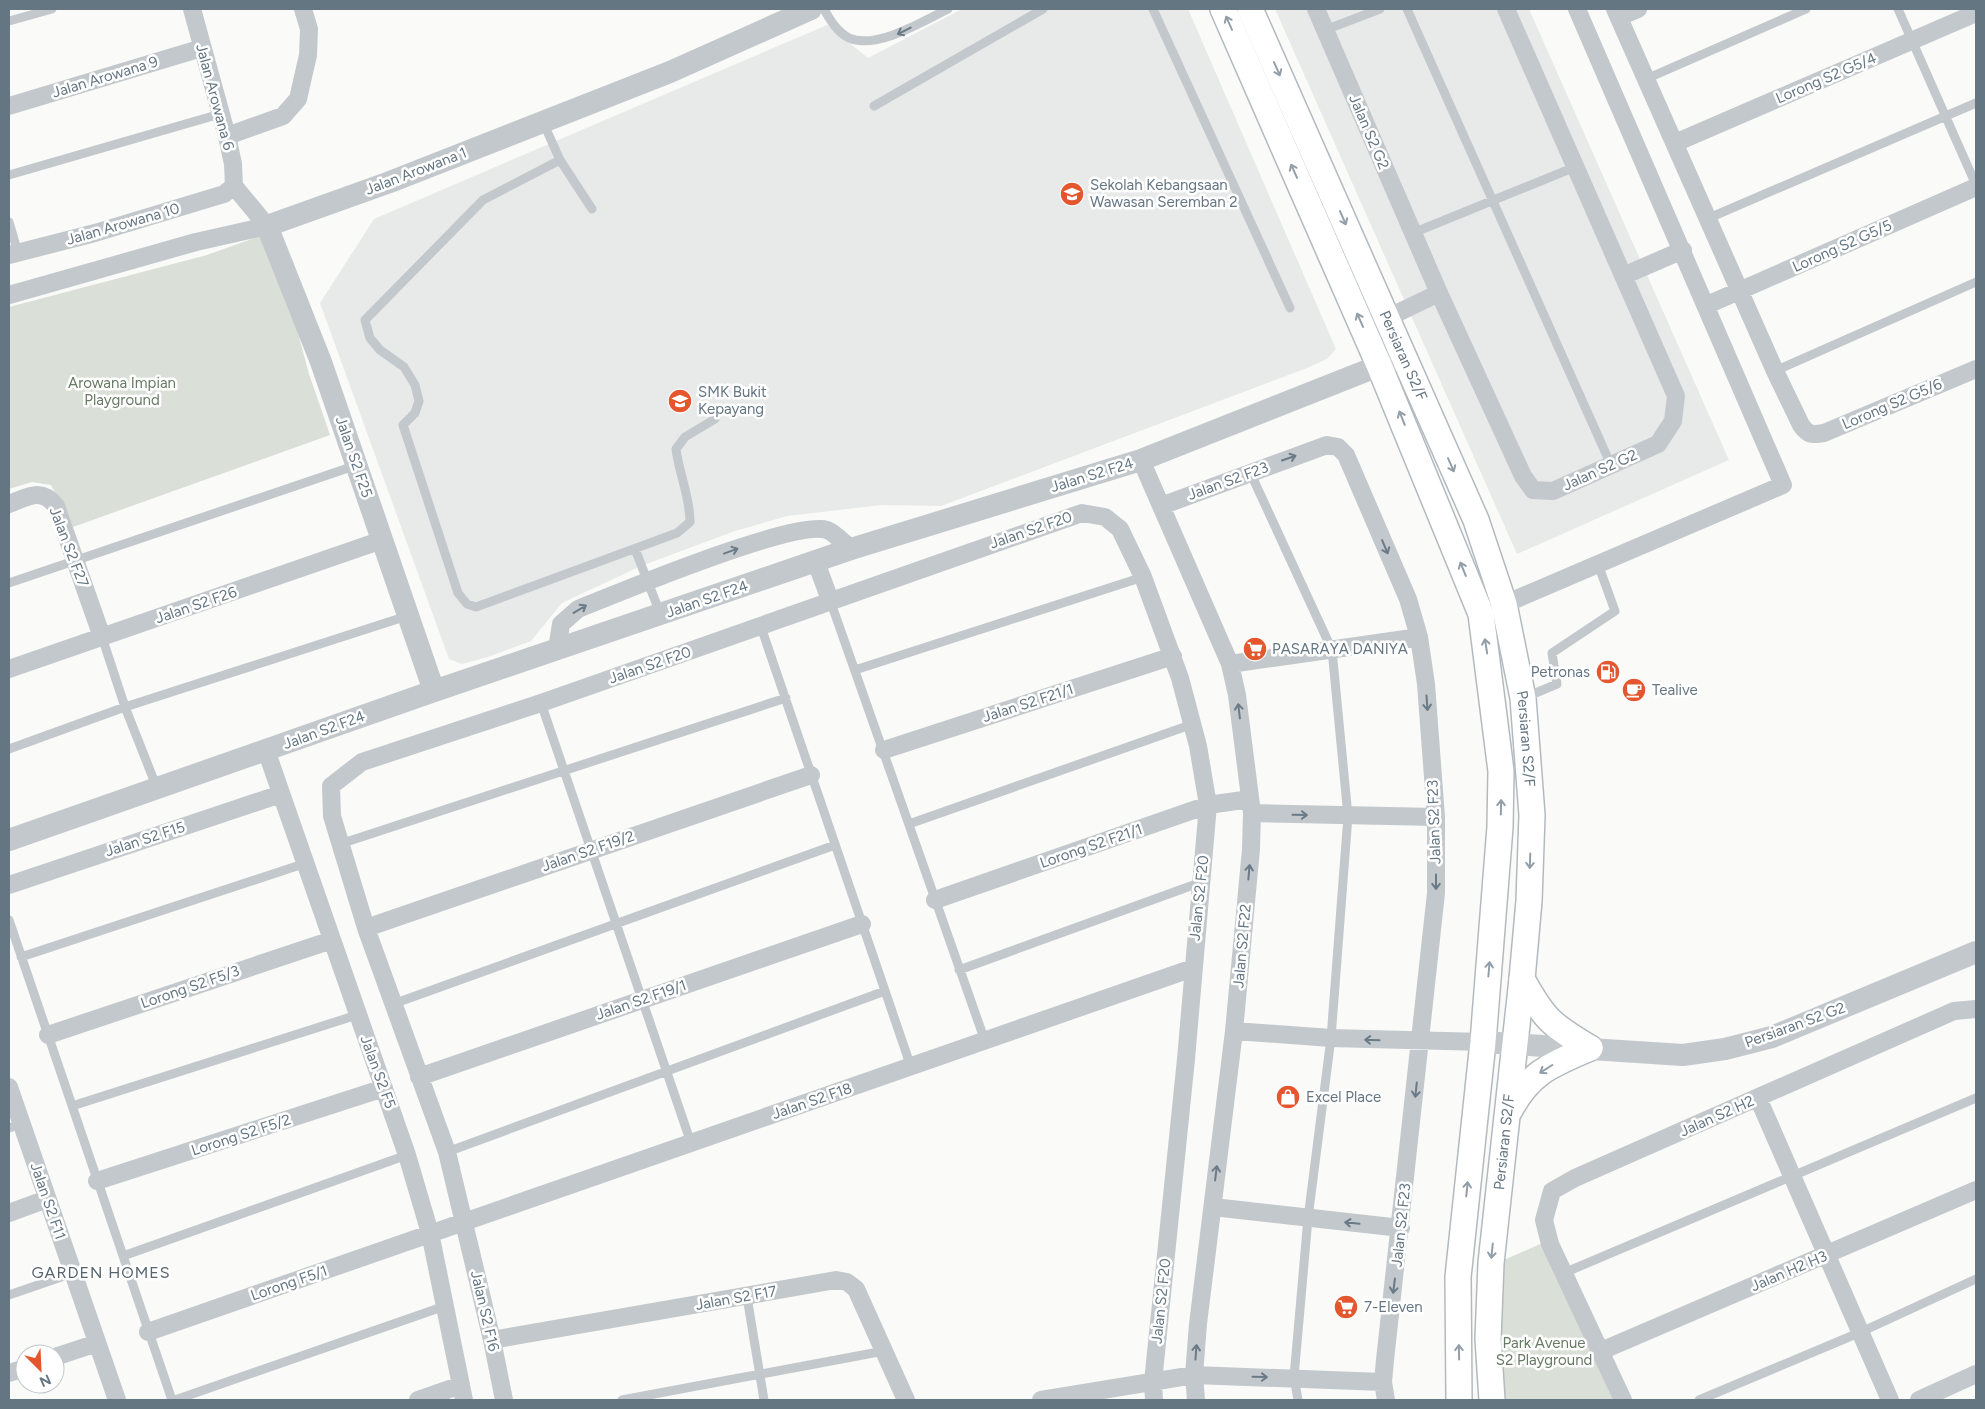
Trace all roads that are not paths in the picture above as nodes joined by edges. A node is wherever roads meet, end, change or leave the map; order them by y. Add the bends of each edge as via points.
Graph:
1 (52, 9) edge
2 (192, 9) edge
3 (303, 9) edge
4 (811, 9) edge
5 (824, 9) edge
6 (948, 9) edge
7 (1043, 9) edge
8 (1153, 9) edge
9 (1222, 9) edge
10 (1250, 9) edge
11 (1316, 9) edge
12 (1380, 9) edge
13 (1407, 9) edge
14 (1506, 9) edge
15 (1578, 9) edge
16 (1638, 9) edge
17 (1806, 9) edge
18 (1898, 9) edge
19 (1617, 13) edge
20 (1976, 13) edge
21 (9, 21) edge
22 (1325, 30) junction
23 (1912, 40) junction
24 (202, 48) junction
25 (1646, 79) junction
26 (1976, 103) edge
27 (9, 106) edge
28 (874, 106) dead end
29 (220, 114) junction
30 (1946, 117) junction
31 (543, 122) junction
32 (227, 136) junction
33 (1675, 143) junction
34 (560, 160) junction
35 (1575, 167) junction
36 (9, 175) edge
37 (234, 186) junction
38 (1976, 186) edge
39 (1494, 200) junction
40 (592, 210) dead end
41 (1708, 218) junction
42 (9, 222) edge
43 (267, 226) junction
44 (1413, 233) junction
45 (1683, 250) junction
46 (13, 254) edge
47 (1623, 276) junction
48 (1976, 282) edge
49 (1740, 291) junction
50 (1439, 293) junction
51 (9, 295) edge
52 (1707, 305) junction
53 (1290, 308) dead end
54 (1387, 318) junction
55 (1404, 356) junction
56 (1380, 365) junction
57 (1976, 369) edge
58 (1775, 371) junction
59 (715, 418) dead end
60 (1142, 460) junction
61 (357, 465) junction
62 (1611, 465) junction
63 (1250, 472) junction
64 (9, 504) edge
65 (1161, 506) junction
66 (382, 540) junction
67 (635, 549) junction
68 (851, 549) junction
69 (75, 560) junction
70 (816, 562) junction
71 (1598, 564) junction
72 (1143, 576) junction
73 (647, 582) junction
74 (9, 583) edge
75 (830, 600) junction
76 (1504, 604) junction
77 (1482, 614) junction
78 (661, 615) junction
79 (407, 616) junction
80 (761, 627) junction
81 (102, 637) junction
82 (1419, 637) junction
83 (557, 649) junction
84 (1332, 650) junction
85 (1173, 656) junction
86 (1230, 664) junction
87 (9, 669) edge
88 (855, 670) junction
89 (434, 691) junction
90 (786, 698) junction
91 (1523, 698) junction
92 (542, 703) junction
93 (125, 707) junction
94 (1193, 724) junction
95 (9, 749) edge
96 (266, 750) junction
97 (884, 750) junction
98 (565, 771) junction
99 (811, 775) junction
100 (157, 788) junction
101 (281, 794) junction
102 (1208, 805) junction
103 (1251, 806) junction
104 (1348, 816) junction
105 (1436, 817) junction
106 (909, 824) junction
107 (9, 840) edge
108 (340, 844) junction
109 (835, 845) junction
110 (592, 850) junction
111 (306, 863) junction
112 (1200, 883) junction
113 (9, 884) edge
114 (935, 900) junction
115 (9, 920) edge
116 (616, 924) junction
117 (862, 924) junction
118 (366, 928) junction
119 (332, 940) junction
120 (1976, 952) edge
121 (21, 957) junction
122 (1193, 968) junction
123 (959, 970) junction
124 (1522, 979) junction
125 (885, 991) junction
126 (642, 1000) junction
127 (393, 1004) junction
128 (1976, 1009) edge
129 (358, 1015) junction
130 (1234, 1031) junction
131 (48, 1035) junction
132 (1331, 1038) junction
133 (985, 1041) junction
134 (1421, 1042) junction
135 (1483, 1042) junction
136 (1514, 1043) junction
137 (1590, 1048) junction
138 (911, 1067) junction
139 (667, 1071) junction
140 (419, 1076) junction
141 (9, 1087) edge
142 (384, 1088) junction
143 (1758, 1098) junction
144 (1976, 1098) edge
145 (72, 1106) junction
146 (1507, 1115) junction
147 (15, 1126) edge
148 (691, 1143) junction
149 (447, 1152) junction
150 (407, 1155) junction
151 (1793, 1176) junction
152 (98, 1182) junction
153 (1976, 1190) edge
154 (47, 1199) junction
155 (1212, 1207) junction
156 (9, 1213) edge
157 (1308, 1218) junction
158 (464, 1222) junction
159 (1401, 1228) junction
160 (430, 1233) junction
161 (1828, 1255) junction
162 (123, 1256) junction
163 (73, 1273) junction
164 (1564, 1273) junction
165 (1976, 1279) edge
166 (9, 1295) edge
167 (747, 1297) junction
168 (445, 1306) junction
169 (148, 1332) junction
170 (1861, 1332) junction
171 (492, 1340) junction
172 (97, 1343) junction
173 (884, 1351) junction
174 (1601, 1351) junction
175 (65, 1354) edge
176 (1976, 1374) edge
177 (761, 1375) junction
178 (1194, 1375) junction
179 (1294, 1378) junction
180 (1153, 1382) junction
181 (1383, 1382) junction
182 (462, 1393) edge
183 (117, 1400) edge
184 (173, 1400) edge
185 (418, 1400) edge
186 (504, 1400) edge
187 (622, 1400) edge
188 (764, 1400) edge
189 (906, 1400) edge
190 (1041, 1400) edge
191 (1154, 1400) edge
192 (1196, 1400) edge
193 (1298, 1400) edge
194 (1386, 1400) edge
195 (1460, 1400) edge
196 (1492, 1400) edge
197 (1623, 1400) edge
198 (1699, 1400) edge
199 (1890, 1400) edge
200 (1918, 1400) edge

1 - 21 lane
2 - 24 street, Jalan Arowana 6
3 - 32 street via 309,29 308,55 298,99 283,116
4 - 31 street, Jalan Arowana 1 via 670,72
6 -> 5 lane via 892,37 872,40 850,38 832,24
7 - 28 lane
8 - 53 lane
56 -> 9 main road, Persiaran S2/F
10 -> 54 main road, Persiaran S2/F
11 - 22 street, Jalan S2 G2
12 - 22 lane
13 - 39 lane
14 - 35 street, Jalan S2 G2
15 - 45 street
16 - 19 street
17 - 25 lane
18 - 23 lane
19 - 25 street
20 - 23 street, Lorong S2 G5/4
22 - 44 street, Jalan S2 G2
23 - 30 lane
23 - 33 street, Lorong S2 G5/4
24 - 27 street, Jalan Arowana 9
24 - 29 street, Jalan Arowana 6
25 - 33 street
26 - 30 lane
29 - 32 street, Jalan Arowana 6
29 - 36 lane
30 - 38 lane
30 - 41 lane
31 - 34 lane
31 - 43 street, Jalan Arowana 1
32 - 37 street, Jalan Arowana 6
33 - 41 street
34 - 40 lane
34 - 67 lane via 482,200 365,320 370,338 380,350 404,367 414,385 419,400 415,413 402,425 458,593 467,604 476,607
35 - 39 lane
35 - 47 street, Jalan S2 G2
37 - 43 street
37 - 46 street, Jalan Arowana 10 via 224,194
38 - 49 street, Lorong S2 G5/5
39 - 44 lane
39 - 62 lane
41 - 49 street
42 - 46 lane
43 - 51 street, Jalan Arowana 1 via 196,242
43 - 61 street, Jalan S2 F25 via 321,362
44 - 50 street, Jalan S2 G2
45 - 47 street
45 - 52 street
47 - 62 street, Jalan S2 G2 via 1676,396 1673,421 1658,444
48 - 58 lane
49 - 52 street, Lorong S2 G5/5
49 - 58 street
50 - 54 street
50 - 62 street, Jalan S2 G2 via 1523,476 1533,490 1553,491
52 - 71 street via 1783,485
54 - 55 main road, Persiaran S2/F
55 - 56 street, Jalan S2 F24
55 -> 76 main road, Persiaran S2/F via 1476,520
56 - 60 street, Jalan S2 F24
77 -> 56 main road, Persiaran S2/F
57 - 58 street, Lorong S2 G5/6 via 1813,435 1806,433 1801,425
59 - 67 lane via 685,436 676,448 690,504 690,522 677,533
60 - 65 street, Jalan S2 F22
60 - 68 street, Jalan S2 F24
61 - 66 street, Jalan S2 F25
61 - 69 lane
63 - 65 street, Jalan S2 F23
63 -> 82 street, Jalan S2 F23 via 1327,445 1338,447 1346,455 1408,599
63 - 84 lane
64 - 69 street, Jalan S2 F27 via 39,494 49,497 56,506
65 - 86 street, Jalan S2 F22
66 - 79 street, Jalan S2 F25
66 - 81 street, Jalan S2 F26
67 - 73 lane
68 - 70 street, Jalan S2 F24
73 -> 68 street via 763,539 802,530 827,530
69 - 74 lane
69 - 81 street, Jalan S2 F27
70 - 75 street
70 - 78 street, Jalan S2 F24
71 - 76 street
71 - 91 lane via 1615,611 1552,653 1557,684
72 - 75 street, Jalan S2 F20 via 1120,529 1105,517 1082,513
72 - 85 street, Jalan S2 F20
72 - 88 lane
73 - 78 lane
83 -> 73 street via 561,624 578,608
75 - 80 street, Jalan S2 F20
75 - 88 lane
76 - 77 street
76 - 91 main road, Persiaran S2/F
135 -> 77 main road, Persiaran S2/F via 1497,884 1501,771
78 - 83 street, Jalan S2 F24
79 - 89 street, Jalan S2 F25
79 - 93 lane
80 - 90 lane
80 - 92 street, Jalan S2 F20
81 - 87 street, Jalan S2 F26
81 - 93 lane
82 - 84 street
82 -> 105 street, Jalan S2 F23 via 1426,684
83 - 89 street, Jalan S2 F24
84 - 86 street
84 - 104 lane
85 - 94 street, Jalan S2 F20
85 - 97 street, Jalan S2 F21/1
103 -> 86 street, Jalan S2 F22
88 - 97 lane
89 - 96 street, Jalan S2 F24
90 - 98 lane
90 - 99 lane
91 -> 124 main road, Persiaran S2/F via 1532,815
92 - 98 lane
92 - 108 street, Jalan S2 F20 via 362,762 331,786 332,816
93 - 95 lane
93 - 100 lane
94 - 102 street, Jalan S2 F20
94 - 106 lane
96 - 100 street, Jalan S2 F24
96 - 101 street, Jalan S2 F5
97 - 106 lane
98 - 108 lane
98 - 110 lane
99 - 109 lane
99 - 110 street, Jalan S2 F19/2
100 - 107 street, Jalan S2 F24
101 - 111 street, Jalan S2 F5
101 - 113 street, Jalan S2 F15
102 - 103 street, Lorong S2 F21/1
102 - 112 street, Jalan S2 F20
102 - 114 street, Lorong S2 F21/1
103 -> 104 street, Lorong S2 F21/1
130 -> 103 street, Jalan S2 F22 via 1251,849
104 - 105 street, Lorong S2 F21/1
104 - 132 lane
105 -> 134 street, Jalan S2 F23 via 1436,892
106 - 114 lane
108 - 118 street, Jalan S2 F20
109 - 116 lane
109 - 117 lane
110 - 116 lane
110 - 118 street, Jalan S2 F19/2
111 - 119 street, Jalan S2 F5
111 - 121 lane
112 - 122 street, Jalan S2 F20
112 - 123 lane
114 - 123 lane
115 - 121 lane
116 - 126 lane
116 - 127 lane
117 - 125 lane
117 - 126 street, Jalan S2 F19/1
118 - 127 street, Jalan S2 F20
119 - 129 street, Jalan S2 F5
119 - 131 street, Lorong S2 F5/3
120 - 137 street, Persiaran S2 G2 via 1772,1037 1724,1049 1683,1055
121 - 131 lane
122 - 133 street, Jalan S2 F18
122 - 180 street, Jalan S2 F20
123 - 133 lane
124 - 136 main road, Persiaran S2/F
124 - 137 main road via 1546,1018 1556,1028
125 - 138 lane
125 - 139 lane
126 - 139 lane
126 - 140 street, Jalan S2 F19/1
127 - 140 street, Jalan S2 F20
128 - 143 street, Jalan S2 H2 via 1954,1012
129 - 142 street, Jalan S2 F5
129 - 145 lane
130 - 132 street
155 -> 130 street, Jalan S2 F22
131 - 145 lane
134 -> 132 street
132 - 157 lane
133 - 138 street, Jalan S2 F18
134 - 135 street
134 -> 159 street, Jalan S2 F23
135 - 136 street, Persiaran S2 G2
195 -> 135 main road, Persiaran S2/F via 1458,1277
136 - 137 street, Persiaran S2 G2
136 - 146 main road, Persiaran S2/F
137 -> 146 main road via 1558,1062 1530,1080
138 - 148 street, Jalan S2 F18
139 - 148 lane
139 - 149 lane
140 - 149 street, Jalan S2 F16
141 - 147 street, Jalan S2 F11
142 - 150 street, Jalan S2 F5
142 - 152 street, Lorong S2 F5/2
143 - 151 street
143 - 164 street, Jalan S2 H2 via 1552,1191 1544,1220 1550,1244
144 - 151 lane
145 - 152 lane
146 -> 196 main road, Persiaran S2/F via 1491,1263 1488,1339
147 - 154 street, Jalan S2 F11
148 - 158 street, Jalan S2 F18
149 - 158 street, Jalan S2 F16
150 - 160 street, Jalan S2 F5
150 - 162 lane
151 - 161 street
151 - 164 lane
152 - 162 lane
153 - 161 street, Jalan H2 H3
154 - 156 street
154 - 163 street, Jalan S2 F11
155 - 157 street
178 -> 155 street, Jalan S2 F22
159 -> 157 street
157 - 179 lane
158 - 160 street, Jalan S2 F18
158 - 171 street, Jalan S2 F16
159 -> 181 street, Jalan S2 F23
160 - 168 street, Jalan S2 F5
160 - 169 street, Lorong F5/1
161 - 170 street
161 - 174 street, Jalan H2 H3
162 - 169 lane
163 - 166 lane
163 - 172 street, Jalan S2 F11
164 - 174 street
165 - 170 lane
167 - 171 street, Jalan S2 F17
167 - 173 street, Jalan S2 F17 via 836,1280 847,1282 856,1289
167 - 177 lane
168 - 182 street, Jalan S2 F5
168 - 184 lane
169 - 184 lane
170 - 198 lane
170 - 199 street
171 - 186 street, Jalan S2 F16
172 - 175 street
172 - 183 street, Jalan S2 F11
173 - 177 lane
173 - 189 street, Jalan S2 F17
174 - 197 street
176 - 200 street
177 - 187 lane
177 - 188 lane
178 -> 179 street
178 - 180 street
178 - 192 street, Jalan S2 F22
179 - 181 street
179 - 193 lane
180 - 190 street
180 - 191 street, Jalan S2 F20
181 - 194 street, Jalan S2 F23
182 - 185 street

